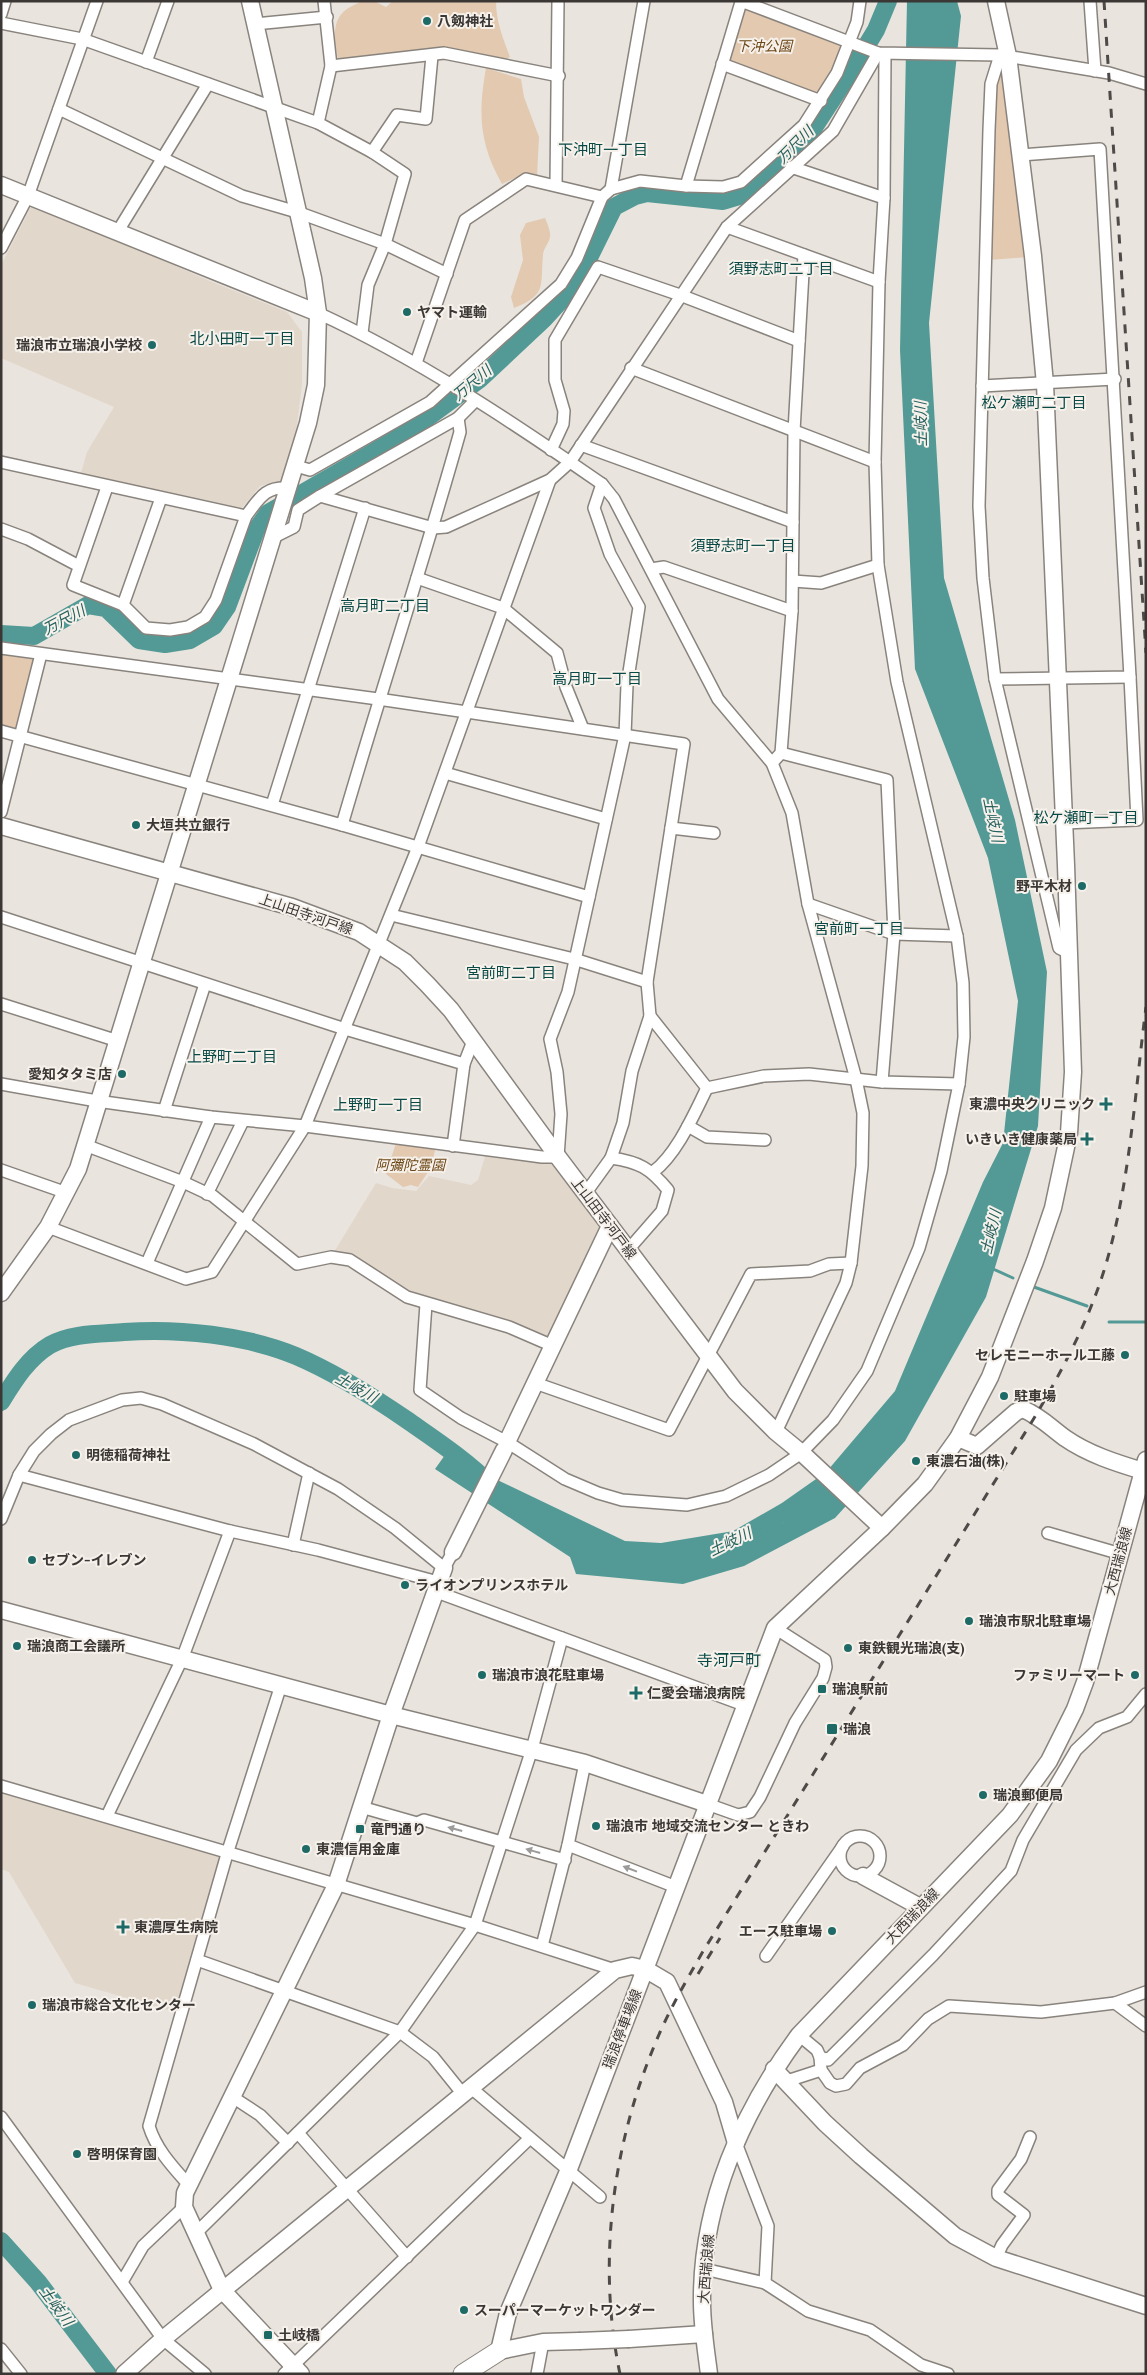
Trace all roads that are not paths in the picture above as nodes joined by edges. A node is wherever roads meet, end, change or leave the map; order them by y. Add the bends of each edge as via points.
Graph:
1 (5, 1) edge
2 (97, 1) edge
3 (168, 1) edge
4 (250, 1) edge
5 (324, 1) edge
6 (644, 1) edge
7 (741, 1) edge
8 (860, 1) edge
9 (996, 1) edge
10 (1090, 1) edge
11 (555, 2) edge
12 (1, 14) edge
13 (327, 17) junction
14 (1, 23) edge
15 (255, 24) junction
16 (82, 40) junction
17 (850, 43) junction
18 (881, 54) junction
19 (1002, 55) junction
20 (432, 56) junction
21 (146, 62) junction
22 (722, 64) junction
23 (331, 66) junction
24 (1095, 71) junction
25 (559, 76) junction
26 (208, 84) junction
27 (1146, 84) edge
28 (821, 101) junction
29 (273, 106) junction
30 (60, 109) junction
31 (318, 123) junction
32 (372, 152) junction
33 (1021, 155) junction
34 (163, 157) junction
35 (791, 167) junction
36 (1, 185) edge
37 (556, 185) junction
38 (686, 186) junction
39 (606, 193) junction
40 (28, 196) junction
41 (884, 198) junction
42 (297, 212) junction
43 (727, 226) junction
44 (118, 231) junction
45 (385, 244) junction
46 (1, 248) edge
47 (804, 255) junction
48 (447, 274) junction
49 (879, 282) junction
50 (680, 295) junction
51 (318, 313) junction
52 (362, 333) junction
53 (799, 340) junction
54 (416, 363) junction
55 (631, 368) junction
56 (1115, 379) junction
57 (1045, 384) junction
58 (450, 385) junction
59 (982, 386) junction
60 (475, 401) junction
61 (458, 418) junction
62 (794, 430) junction
63 (581, 445) junction
64 (551, 450) junction
65 (1, 462) edge
66 (570, 462) junction
67 (875, 462) junction
68 (296, 466) junction
69 (550, 480) junction
70 (602, 484) junction
71 (107, 486) junction
72 (289, 488) junction
73 (320, 496) junction
74 (161, 498) junction
75 (365, 508) junction
76 (246, 516) junction
77 (793, 522) junction
78 (1, 528) edge
79 (432, 528) junction
80 (274, 537) junction
81 (80, 566) junction
82 (878, 566) junction
83 (651, 569) junction
84 (417, 578) junction
85 (793, 581) junction
86 (123, 604) junction
87 (503, 608) junction
88 (792, 611) junction
89 (1, 648) edge
90 (41, 654) junction
91 (1058, 677) junction
92 (1130, 677) junction
93 (230, 679) junction
94 (994, 679) junction
95 (308, 690) junction
96 (378, 699) junction
97 (466, 712) junction
98 (583, 729) junction
99 (1, 731) edge
100 (20, 736) junction
101 (625, 736) junction
102 (781, 753) junction
103 (772, 763) junction
104 (445, 772) junction
105 (196, 784) junction
106 (272, 805) junction
107 (1, 812) edge
108 (606, 819) junction
109 (1064, 823) junction
110 (342, 825) junction
111 (1, 826) edge
112 (671, 828) junction
113 (714, 833) dead end
114 (418, 847) junction
115 (169, 874) junction
116 (589, 898) junction
117 (808, 904) junction
118 (391, 915) junction
119 (1, 917) edge
120 (894, 934) junction
121 (957, 936) junction
122 (378, 945) junction
123 (1069, 953) junction
124 (574, 959) junction
125 (142, 963) junction
126 (647, 982) junction
127 (205, 984) junction
128 (1, 1004) edge
129 (650, 1016) junction
130 (345, 1029) junction
131 (118, 1041) junction
132 (473, 1041) junction
133 (464, 1064) junction
134 (856, 1079) junction
135 (882, 1082) junction
136 (1, 1084) edge
137 (959, 1084) junction
138 (707, 1088) junction
139 (97, 1101) junction
140 (164, 1111) junction
141 (211, 1118) junction
142 (243, 1120) junction
143 (305, 1126) junction
144 (688, 1126) junction
145 (765, 1140) dead end
146 (85, 1145) junction
147 (453, 1146) junction
148 (558, 1157) junction
149 (611, 1158) junction
150 (1, 1170) edge
151 (654, 1172) junction
152 (183, 1182) junction
153 (67, 1193) junction
154 (207, 1194) junction
155 (585, 1194) junction
156 (245, 1221) junction
157 (610, 1226) junction
158 (48, 1227) junction
159 (628, 1250) junction
160 (147, 1263) junction
161 (851, 1263) junction
162 (3, 1285) edge
163 (426, 1304) junction
164 (553, 1346) junction
165 (707, 1355) junction
166 (535, 1383) junction
167 (776, 1432) junction
168 (958, 1438) junction
169 (506, 1446) junction
170 (802, 1454) junction
171 (1145, 1468) edge
172 (308, 1473) junction
173 (19, 1475) junction
174 (1, 1519) edge
175 (882, 1528) junction
176 (230, 1532) junction
177 (1048, 1533) dead end
178 (293, 1545) junction
179 (453, 1552) joint
180 (1120, 1554) junction
181 (439, 1580) junction
182 (1, 1610) edge
183 (775, 1628) junction
184 (562, 1638) junction
185 (182, 1659) junction
186 (281, 1685) junction
187 (1146, 1694) edge
188 (744, 1705) junction
189 (390, 1715) junction
190 (532, 1749) junction
191 (585, 1763) junction
192 (1, 1786) edge
193 (1032, 1788) junction
194 (1049, 1796) junction
195 (707, 1804) junction
196 (361, 1807) junction
197 (107, 1816) junction
198 (502, 1841) junction
199 (568, 1845) junction
200 (843, 1846) junction
201 (227, 1854) junction
202 (565, 1860) junction
203 (863, 1876) junction
204 (336, 1885) junction
205 (676, 1887) junction
206 (920, 1907) junction
207 (475, 1925) junction
208 (542, 1946) junction
209 (766, 1956) dead end
210 (197, 1960) junction
211 (645, 1969) junction
212 (615, 1970) junction
213 (283, 1990) junction
214 (1146, 1992) edge
215 (1115, 2003) junction
216 (1146, 2026) edge
217 (400, 2032) junction
218 (799, 2035) junction
219 (820, 2057) junction
220 (774, 2069) junction
221 (821, 2070) junction
222 (787, 2081) junction
223 (466, 2090) junction
224 (231, 2096) junction
225 (1, 2117) edge
226 (298, 2133) junction
227 (1030, 2137) dead end
228 (529, 2139) junction
229 (288, 2143) junction
230 (736, 2143) junction
231 (569, 2169) junction
232 (188, 2184) junction
233 (346, 2188) junction
234 (600, 2197) dead end
235 (184, 2206) junction
236 (195, 2234) junction
237 (407, 2256) junction
238 (996, 2258) junction
239 (704, 2269) junction
240 (122, 2282) junction
241 (765, 2283) junction
242 (222, 2290) junction
243 (1146, 2306) edge
244 (704, 2334) junction
245 (163, 2338) junction
246 (542, 2342) junction
247 (1, 2349) edge
248 (499, 2351) junction
249 (293, 2371) edge
250 (21, 2374) edge
251 (124, 2374) edge
252 (205, 2374) edge
253 (463, 2374) edge
254 (537, 2374) edge
255 (709, 2374) edge
256 (948, 2374) edge

1 - 12 street
2 - 16 street
3 - 21 street
4 - 15 street
5 - 13 street
6 - 39 street
7 - 17 street
7 - 22 street
8 - 17 street
9 - 19 street
10 - 24 street
11 - 25 street
13 - 15 street
13 - 23 street
14 - 16 street
15 - 29 street
16 - 21 street
16 - 30 street
17 - 18 street
17 - 28 street
18 - 19 street
18 - 35 street via 833,131
18 - 41 street
19 - 24 street
19 - 33 street
19 - 59 street via 991,93
20 - 23 street
20 - 25 street via 444,52
20 - 32 street via 426,119 397,115
21 - 26 street
22 - 28 street
22 - 38 street
23 - 31 street
24 - 27 street
25 - 37 street
26 - 29 street
26 - 34 street
28 - 38 street via 804,125 741,182 723,187
29 - 31 street
29 - 42 street
30 - 34 street
30 - 40 street
31 - 32 street
32 - 45 street via 405,174
33 - 56 street via 1100,149
33 - 57 street
34 - 42 street via 242,196
34 - 44 street
35 - 41 street
35 - 43 street
36 - 40 street
37 - 39 street
37 - 48 street via 526,179 465,220
38 - 39 street via 640,181
39 - 58 street via 562,284
40 - 44 street
40 - 46 street
41 - 49 street
42 - 45 street
42 - 51 street
43 - 47 street
43 - 50 street
44 - 51 street
45 - 48 street
45 - 52 street via 368,285
47 - 49 street
47 - 53 street
48 - 54 street
49 - 67 street
50 - 53 street
50 - 55 street
50 - 64 street via 598,267 555,340 555,380 564,411 563,424
51 - 52 street
51 - 68 street via 316,384
52 - 54 street
53 - 62 street
54 - 58 street
55 - 62 street
55 - 63 street
56 - 57 street
56 - 92 street
57 - 59 street
57 - 91 street
58 - 60 street
58 - 68 street via 430,402 310,470
59 - 94 street via 979,506
60 - 61 street
60 - 64 street
61 - 73 street
61 - 79 street via 460,432
62 - 67 street
62 - 77 street
63 - 66 street
63 - 77 street
64 - 66 street
65 - 71 street
66 - 69 street
66 - 70 street
67 - 82 street
68 - 72 street
69 - 79 street via 446,527
69 - 87 street
70 - 83 street via 614,499
70 - 101 street via 594,508 610,554 639,607 626,685
71 - 74 street
71 - 81 street
72 - 76 street via 275,487 262,496
72 - 80 street
73 - 75 street
73 - 80 street via 298,510 294,527
74 - 76 street
74 - 86 street
75 - 79 street
75 - 95 street
76 - 86 street via 216,600 205,617 188,627 170,630 146,628
77 - 85 street
78 - 81 street
79 - 84 street
80 - 93 street
81 - 86 street via 72,586
82 - 85 street via 821,583
82 - 121 street via 897,682
83 - 88 street via 664,567
83 - 103 street via 718,699
84 - 87 street
84 - 96 street
85 - 88 street
87 - 97 street
87 - 98 street via 557,653
88 - 102 street
89 - 90 street
90 - 93 street
90 - 100 street
91 - 92 street
91 - 94 street
91 - 109 street
92 - 109 street via 1137,820
93 - 95 street
93 - 105 street
94 - 123 street via 1059,948
95 - 96 street
95 - 106 street
96 - 97 street
96 - 110 street
97 - 98 street
97 - 104 street
98 - 101 street
99 - 100 street
100 - 105 street
100 - 107 street
101 - 108 street
101 - 112 street via 684,744
102 - 103 street
102 - 120 street via 887,780
103 - 117 street via 792,813
104 - 108 street
104 - 114 street
105 - 106 street
105 - 115 street
106 - 110 street
108 - 116 street
109 - 123 street
110 - 114 street
111 - 115 street, 上山田寺河戸線
112 - 113 street
112 - 126 street
114 - 116 street
114 - 118 street
115 - 122 street, 上山田寺河戸線 via 337,922
115 - 125 street
116 - 124 street
117 - 120 street
117 - 134 street
118 - 122 street
118 - 124 street
119 - 125 street
120 - 121 street
120 - 135 street
121 - 137 street via 963,983 964,1037
122 - 130 street
122 - 132 street, 上山田寺河戸線 via 405,962 427,984
123 - 168 street via 1073,1072 1069,1133 1053,1208 1007,1337
124 - 126 street
124 - 148 street via 568,992 550,1040 561,1114
125 - 127 street
125 - 131 street
126 - 129 street
127 - 130 street
127 - 140 street
128 - 131 street
129 - 138 street
129 - 149 street via 632,1071 624,1123
130 - 133 street
130 - 143 street
131 - 139 street
132 - 133 street
132 - 148 street, 上山田寺河戸線
133 - 147 street
134 - 135 street
134 - 138 street via 809,1074 764,1076
134 - 161 street via 863,1113 862,1166
135 - 137 street
136 - 139 street
137 - 170 street via 941,1171 919,1248 867,1371 832,1420
138 - 144 street
139 - 140 street
139 - 146 street
140 - 141 street
141 - 142 street
141 - 152 street
142 - 143 street
142 - 154 street
143 - 147 street
143 - 156 street
144 - 145 street via 707,1137
144 - 151 street
146 - 152 street
146 - 153 street
147 - 148 street
148 - 155 street, 上山田寺河戸線
149 - 151 street via 627,1160
149 - 155 street
150 - 153 street
151 - 159 street via 668,1190 662,1211
152 - 154 street
152 - 160 street
153 - 158 street
154 - 156 street
155 - 157 street, 上山田寺河戸線
156 - 160 street via 212,1272 186,1279
156 - 163 street via 297,1264 331,1257 350,1260 407,1297
157 - 159 street, 上山田寺河戸線
157 - 164 street
158 - 160 street
158 - 162 street
159 - 165 street, 上山田寺河戸線
161 - 165 street via 829,1264 810,1271 751,1274
161 - 167 street via 838,1300
163 - 164 street via 440,1305 509,1327
163 - 169 street via 420,1390
164 - 166 street
165 - 166 street via 669,1430
165 - 167 street, 上山田寺河戸線 via 735,1391
166 - 169 street
167 - 170 street, 上山田寺河戸線
168 - 171 street via 977,1446 1023,1409 1097,1456
168 - 175 street via 925,1484
169 - 170 street via 598,1493 622,1500 687,1505 726,1496 770,1475
169 - 179 street
170 - 175 street, 上山田寺河戸線
171 - 180 street, 大西瑞浪線
172 - 173 street via 246,1441 141,1398 122,1400 69,1420 34,1451
172 - 178 street
172 - 181 street via 370,1511
173 - 174 street
173 - 176 street
175 - 183 street
176 - 178 street
176 - 185 street
177 - 180 street
178 - 181 street
179 - 181 street
180 - 193 street, 大西瑞浪線 via 1075,1709
181 - 184 street
181 - 189 street
182 - 185 street
183 - 188 street, 瑞浪停車場線
183 - 195 street via 825,1660 823,1678 795,1722 750,1812 738,1815
184 - 188 street
184 - 190 street
185 - 186 street
185 - 197 street
186 - 189 street
186 - 201 street
187 - 194 street via 1127,1717 1099,1728 1076,1750
188 - 195 street, 瑞浪停車場線
189 - 190 street
189 - 196 street
190 - 191 street
190 - 198 street
191 - 195 street
191 - 199 street
192 - 197 street
193 - 194 street
193 - 206 street, 大西瑞浪線 via 985,1843
194 - 219 street via 1022,1840 1011,1871 828,2060
195 - 205 street, 瑞浪停車場線
198 -> 196 street via 424,1820 416,1823
196 - 204 street
197 - 201 street
202 -> 198 street
198 - 207 street
199 - 202 street
205 -> 199 street
200 - 203 street via 840,1858 846,1870
200 - 203 street via 859,1836 876,1844 878,1864
200 - 209 street
201 - 204 street
201 - 210 street
202 - 208 street
203 - 206 street
204 - 207 street
204 - 213 street
205 - 211 street, 瑞浪停車場線
206 - 218 street, 大西瑞浪線
207 - 208 street
207 - 217 street
208 - 212 street
210 - 213 street
210 - 232 street via 150,2126 152,2137 166,2159
211 - 212 street via 632,1966
211 - 230 street via 667,1982 724,2102
211 - 231 street, 瑞浪停車場線
212 - 223 street
213 - 217 street
213 - 224 street
214 - 215 street
215 - 216 street
215 - 221 street via 1042,2012 949,2006 928,2019 903,2045 860,2068 846,2084 836,2086 830,2083
217 - 223 street via 433,2057
217 - 226 street
218 - 219 street via 817,2050
218 - 220 street, 大西瑞浪線
219 - 221 street
220 - 222 street
220 - 230 street, 大西瑞浪線 via 749,2112
221 - 222 street
222 - 238 street via 825,2123 920,2208 955,2236
223 - 228 street
223 - 233 street
224 - 229 street via 260,2115
224 - 232 street
225 - 240 street
226 - 229 street
226 - 233 street
227 - 238 street via 1021,2159 998,2190 998,2195 1024,2215
228 - 231 street
228 - 237 street
229 - 236 street
230 - 239 street, 大西瑞浪線 via 718,2194
230 - 241 street via 768,2226
231 - 234 street
231 - 248 street, 瑞浪停車場線 via 508,2312
232 - 235 street
233 - 237 street
233 - 242 street
235 - 236 street
235 - 240 street via 143,2246
236 - 242 street
237 - 249 street
238 - 243 street
239 - 241 street
239 - 244 street, 大西瑞浪線
240 - 245 street
241 - 256 street via 808,2311 870,2330 921,2365
242 - 245 street
242 - 249 street
244 - 246 street, bridge
244 - 255 street, 大西瑞浪線
245 - 251 street
245 - 252 street
246 - 248 street
246 - 254 street
247 - 250 street
248 - 253 main road

